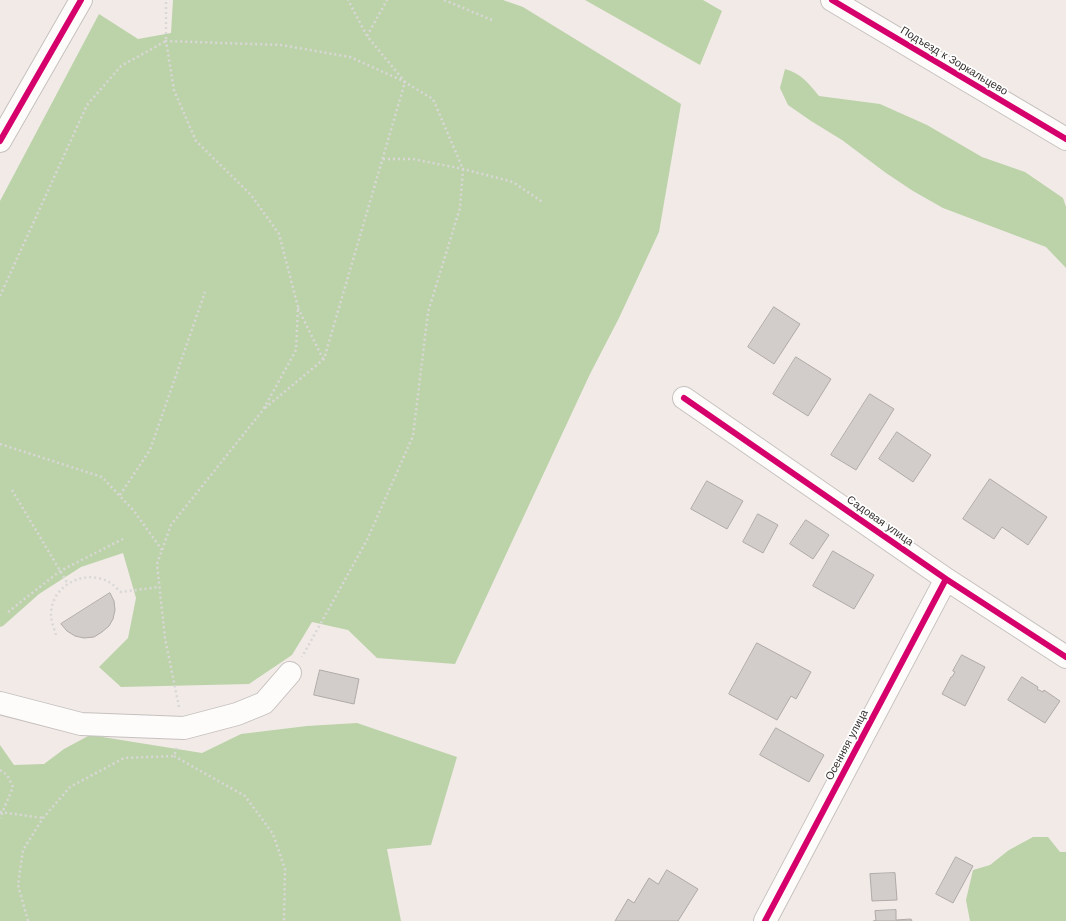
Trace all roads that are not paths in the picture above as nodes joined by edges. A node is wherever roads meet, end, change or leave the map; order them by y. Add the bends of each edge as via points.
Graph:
1 (81, 0) edge
2 (832, 0) edge
3 (1066, 139) edge
4 (0, 142) edge
5 (684, 398) dead end
6 (946, 579) junction
7 (1066, 657) edge
8 (290, 673) road end
9 (0, 704) edge
10 (765, 921) edge

1 - 4 street
2 - 3 street, Подъезд к Зоркальцево
5 - 6 street, Садовая улица
6 - 7 street, Садовая улица
6 - 10 street, Осенняя улица
8 - 9 street via 264,703 237,714 184,728 81,724

